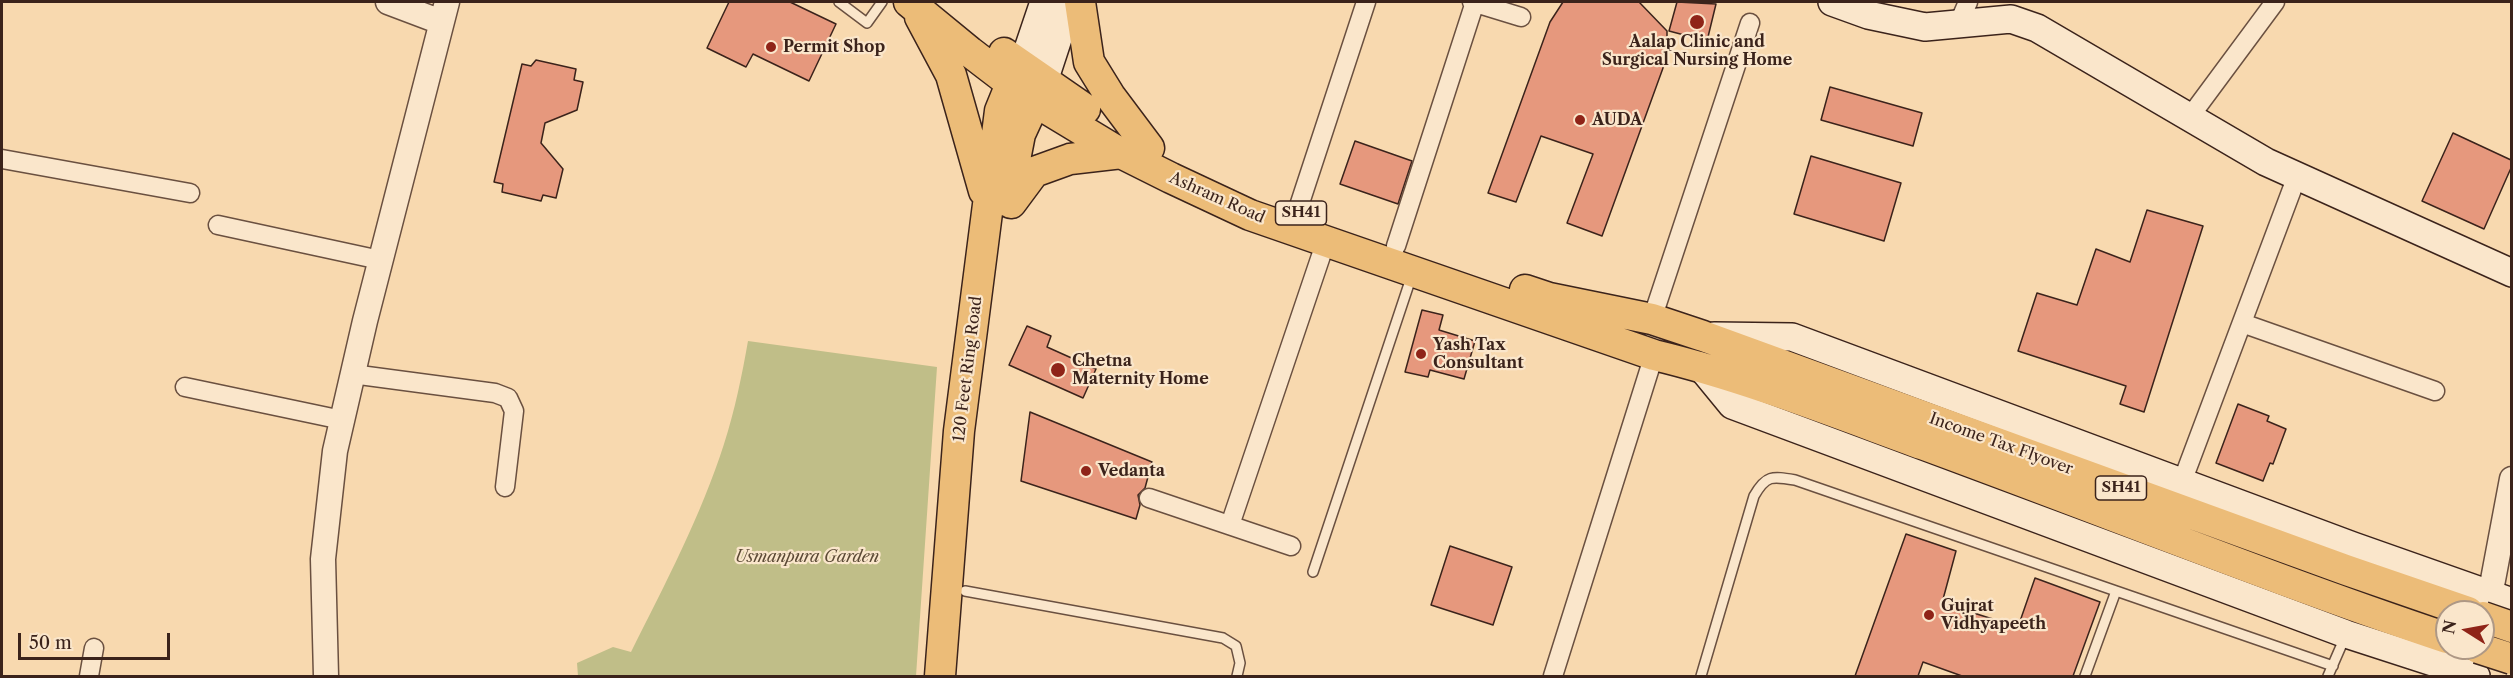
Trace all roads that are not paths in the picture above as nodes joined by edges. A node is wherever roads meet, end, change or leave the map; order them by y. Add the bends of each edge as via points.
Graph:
1 (388, 2) edge
2 (839, 2) edge
3 (901, 2) edge
4 (1044, 2) edge
5 (1070, 2) edge
6 (1080, 2) edge
7 (1366, 2) edge
8 (1474, 2) edge
9 (1832, 2) edge
10 (2275, 2) edge
11 (444, 12) edge
12 (1963, 13) edge
13 (1521, 17) dead end
14 (1750, 23) dead end
15 (1028, 83) junction
16 (2189, 117) junction
17 (1135, 150) junction
18 (2, 159) edge
19 (2297, 176) junction
20 (190, 193) dead end
21 (996, 208) junction
22 (1297, 212) junction
23 (218, 225) dead end
24 (1326, 241) junction
25 (1396, 246) junction
26 (380, 260) junction
27 (1413, 271) junction
28 (2511, 273) edge
29 (1652, 320) junction
30 (2242, 323) junction
31 (1703, 336) junction
32 (1654, 355) junction
33 (1700, 366) junction
34 (352, 374) junction
35 (1769, 375) junction
36 (185, 387) dead end
37 (2435, 391) dead end
38 (342, 420) junction
39 (2511, 479) edge
40 (2182, 482) junction
41 (505, 487) dead end
42 (1149, 498) dead end
43 (1230, 525) junction
44 (1291, 546) dead end
45 (1313, 572) dead end
46 (965, 591) junction
47 (2116, 591) junction
48 (2462, 600) edge
49 (2471, 600) edge
50 (2489, 600) edge
51 (2495, 613) edge
52 (2511, 627) edge
53 (2346, 634) junction
54 (2435, 634) edge
55 (94, 648) dead end
56 (2495, 654) edge
57 (2477, 660) edge
58 (2511, 660) edge
59 (2333, 666) junction
60 (89, 676) edge
61 (326, 676) edge
62 (940, 676) edge
63 (958, 676) edge
64 (1237, 676) edge
65 (1553, 676) edge
66 (1701, 676) edge
67 (2085, 676) edge
68 (2328, 676) edge
69 (2475, 676) edge

1 - 11 street
2 - 3 lane via 867,22
3 - 15 main road, Ashram Road / SH41
3 - 21 main road via 951,75
4 - 15 main road
5 - 15 main road
6 - 17 main road via 1089,62
7 - 22 street
8 - 13 street
8 - 25 street
9 - 12 main road via 1868,15 1925,27
10 - 16 street
11 - 26 street
12 - 16 main road via 2011,19 2037,28
14 - 29 street
15 - 17 main road, Ashram Road / SH41 via 1124,135
15 - 21 main road, 120 Feet Ring Road via 1000,111
16 - 19 main road
17 - 21 main road via 1070,159 1034,172
17 - 22 main road, Ashram Road / SH41
17 - 24 main road, Ashram Road via 1250,215
18 - 20 street
19 - 28 main road
19 - 30 street
21 - 46 main road, 120 Feet Ring Road
21 - 62 main road, 120 Feet Ring Road via 959,431
22 - 25 main road, Ashram Road / SH41
23 - 26 street
24 - 27 main road, Ashram Road
24 - 43 street
25 - 29 main road, Ashram Road / SH41 via 1549,298
26 - 34 street
27 - 32 main road, Ashram Road
27 - 45 lane
29 - 31 main road, Ashram Road / SH41
30 - 37 street
30 - 40 street
31 - 35 main road, Income Tax Flyover / SH41
31 - 40 main road via 1792,338
32 - 33 main road, Ashram Road
32 - 65 street
33 - 35 main road, Income Tax Flyover
33 - 53 main road via 1732,405
34 - 38 street
34 - 41 street via 508,398 514,411
35 - 48 main road, Income Tax Flyover / SH41 via 2334,566
35 - 54 main road, Income Tax Flyover via 2065,497
36 - 38 street
38 - 61 street via 323,559
39 - 50 street
40 - 49 main road
42 - 43 street
43 - 44 street
46 - 63 main road, 120 Feet Ring Road
46 - 64 lane via 1223,638 1236,646 1240,663
47 - 59 lane
47 - 66 lane via 1776,476 1762,482 1754,496
47 - 67 lane
51 - 52 main road, Income Tax Flyover / SH41, bridge
53 - 59 lane
53 - 69 main road
55 - 60 street
56 - 58 main road, bridge
57 - 69 street
59 - 68 lane

